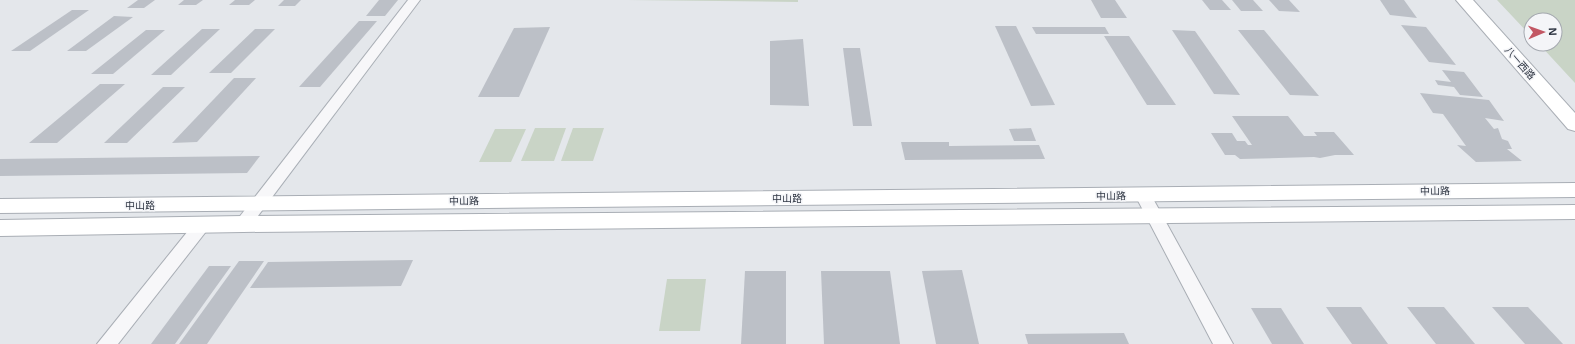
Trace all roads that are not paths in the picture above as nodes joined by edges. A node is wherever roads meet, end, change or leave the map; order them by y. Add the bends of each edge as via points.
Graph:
1 (414, 0) edge
2 (1464, 0) edge
3 (1575, 125) edge
4 (1575, 190) edge
5 (1143, 195) junction
6 (258, 204) junction
7 (0, 206) edge
8 (1575, 212) edge
9 (1154, 215) junction
10 (243, 224) junction
11 (202, 225) junction
12 (0, 228) edge
13 (107, 344) edge
14 (1224, 344) edge

1 - 6 street
2 - 3 main road, 八一西路
4 - 5 main road, 中山路
5 - 6 main road, 中山路
5 - 9 street
6 - 7 main road, 中山路
6 - 10 street
8 - 9 main road, 中山路
9 - 10 main road, 中山路
9 - 14 street
10 - 11 main road, 中山路
11 - 12 main road, 中山路
11 - 13 street

